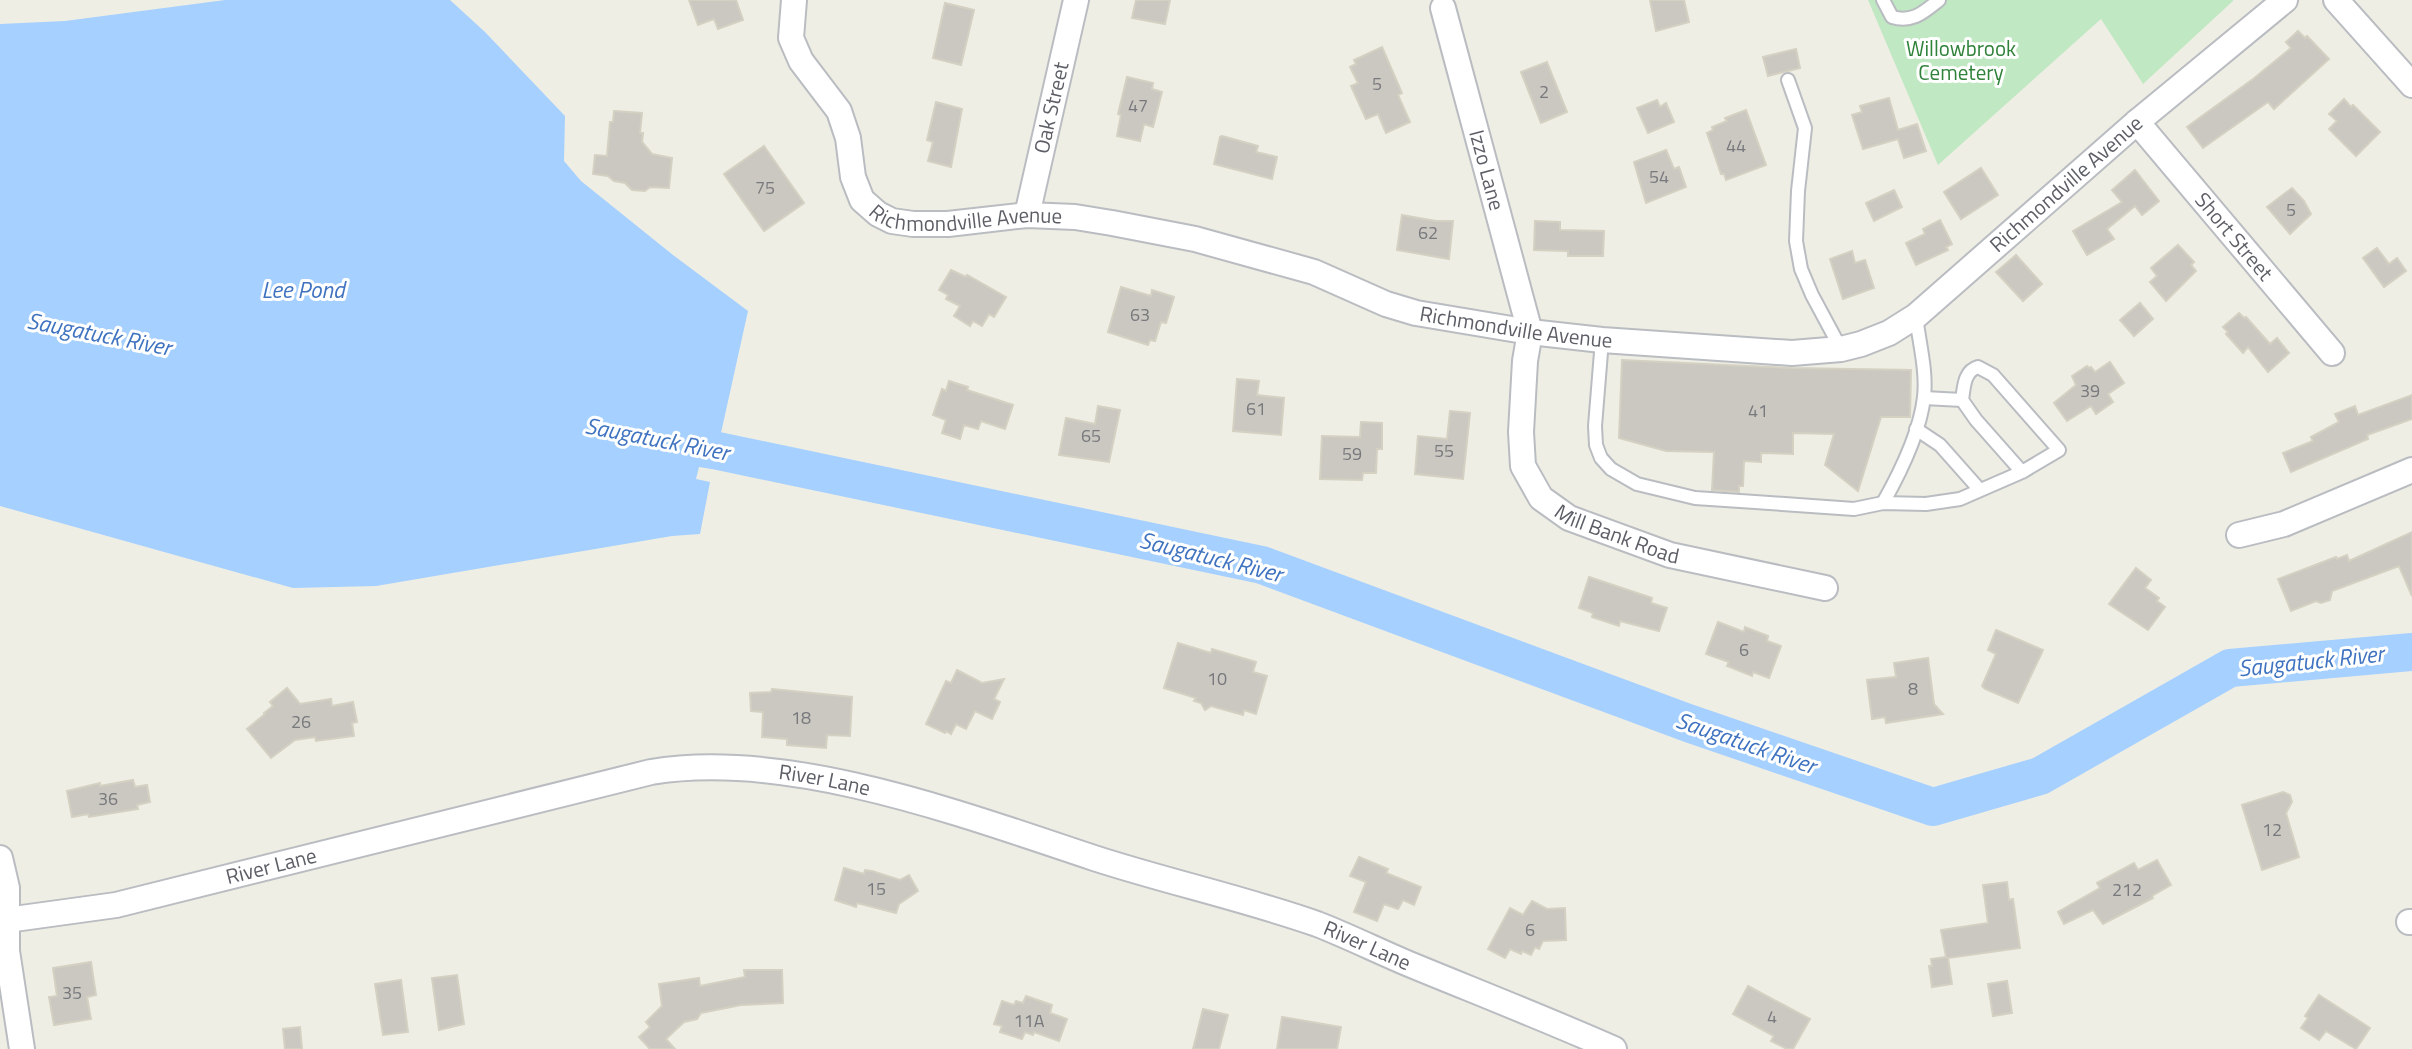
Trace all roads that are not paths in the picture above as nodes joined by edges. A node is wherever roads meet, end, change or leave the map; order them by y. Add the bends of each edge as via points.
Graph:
1 (794, 0) edge
2 (1076, 0) edge
3 (1883, 0) edge
4 (1939, 0) edge
5 (2285, 0) edge
6 (2336, 0) edge
7 (1443, 8) dead end
8 (1788, 80) dead end
9 (2412, 85) edge
10 (2137, 122) junction
11 (1027, 215) junction
12 (1916, 316) junction
13 (1530, 332) junction
14 (1602, 340) junction
15 (1841, 349) junction
16 (2332, 353) dead end
17 (1924, 398) junction
18 (1962, 400) junction
19 (1916, 429) junction
20 (2412, 470) edge
21 (2022, 472) junction
22 (1979, 489) junction
23 (1883, 503) junction
24 (2239, 535) dead end
25 (1825, 588) dead end
26 (0, 859) edge
27 (7, 920) junction
28 (22, 1049) edge
29 (1614, 1049) edge

1 - 11 street, Richmondville Avenue via 791,38 801,61 839,111 862,200 885,218 913,224
2 - 11 street, Oak Street
3 - 4 lane via 1892,17 1902,20 1921,15
5 - 10 street, Richmondville Avenue
6 - 9 street
7 - 13 street, Izzo Lane
8 - 15 lane via 1805,128 1796,229 1801,269
10 - 12 street, Richmondville Avenue
10 - 16 street, Short Street
11 - 13 street, Richmondville Avenue via 1075,217 1195,239 1314,272 1416,313
12 - 15 street, Richmondville Avenue via 1889,333
12 - 17 lane
13 - 14 street, Richmondville Avenue
13 - 25 street, Mill Bank Road via 1521,432 1523,466 1541,498 1569,518 1671,555
14 - 15 street, Richmondville Avenue via 1792,353
14 - 23 lane via 1596,445 1611,469 1637,484 1695,498 1854,509
17 - 18 lane
17 - 19 lane
18 - 21 lane
18 - 21 lane via 1972,369 1986,370 2059,450
19 - 22 lane via 1940,445
19 - 23 lane via 1904,468
20 - 24 street via 2284,524
21 - 22 lane
22 - 23 lane via 1960,499 1926,504
26 - 27 street via 7,888
27 - 28 street via 7,951
27 - 29 street, River Lane via 116,905 652,772 741,769 889,794 1236,898 1320,925

